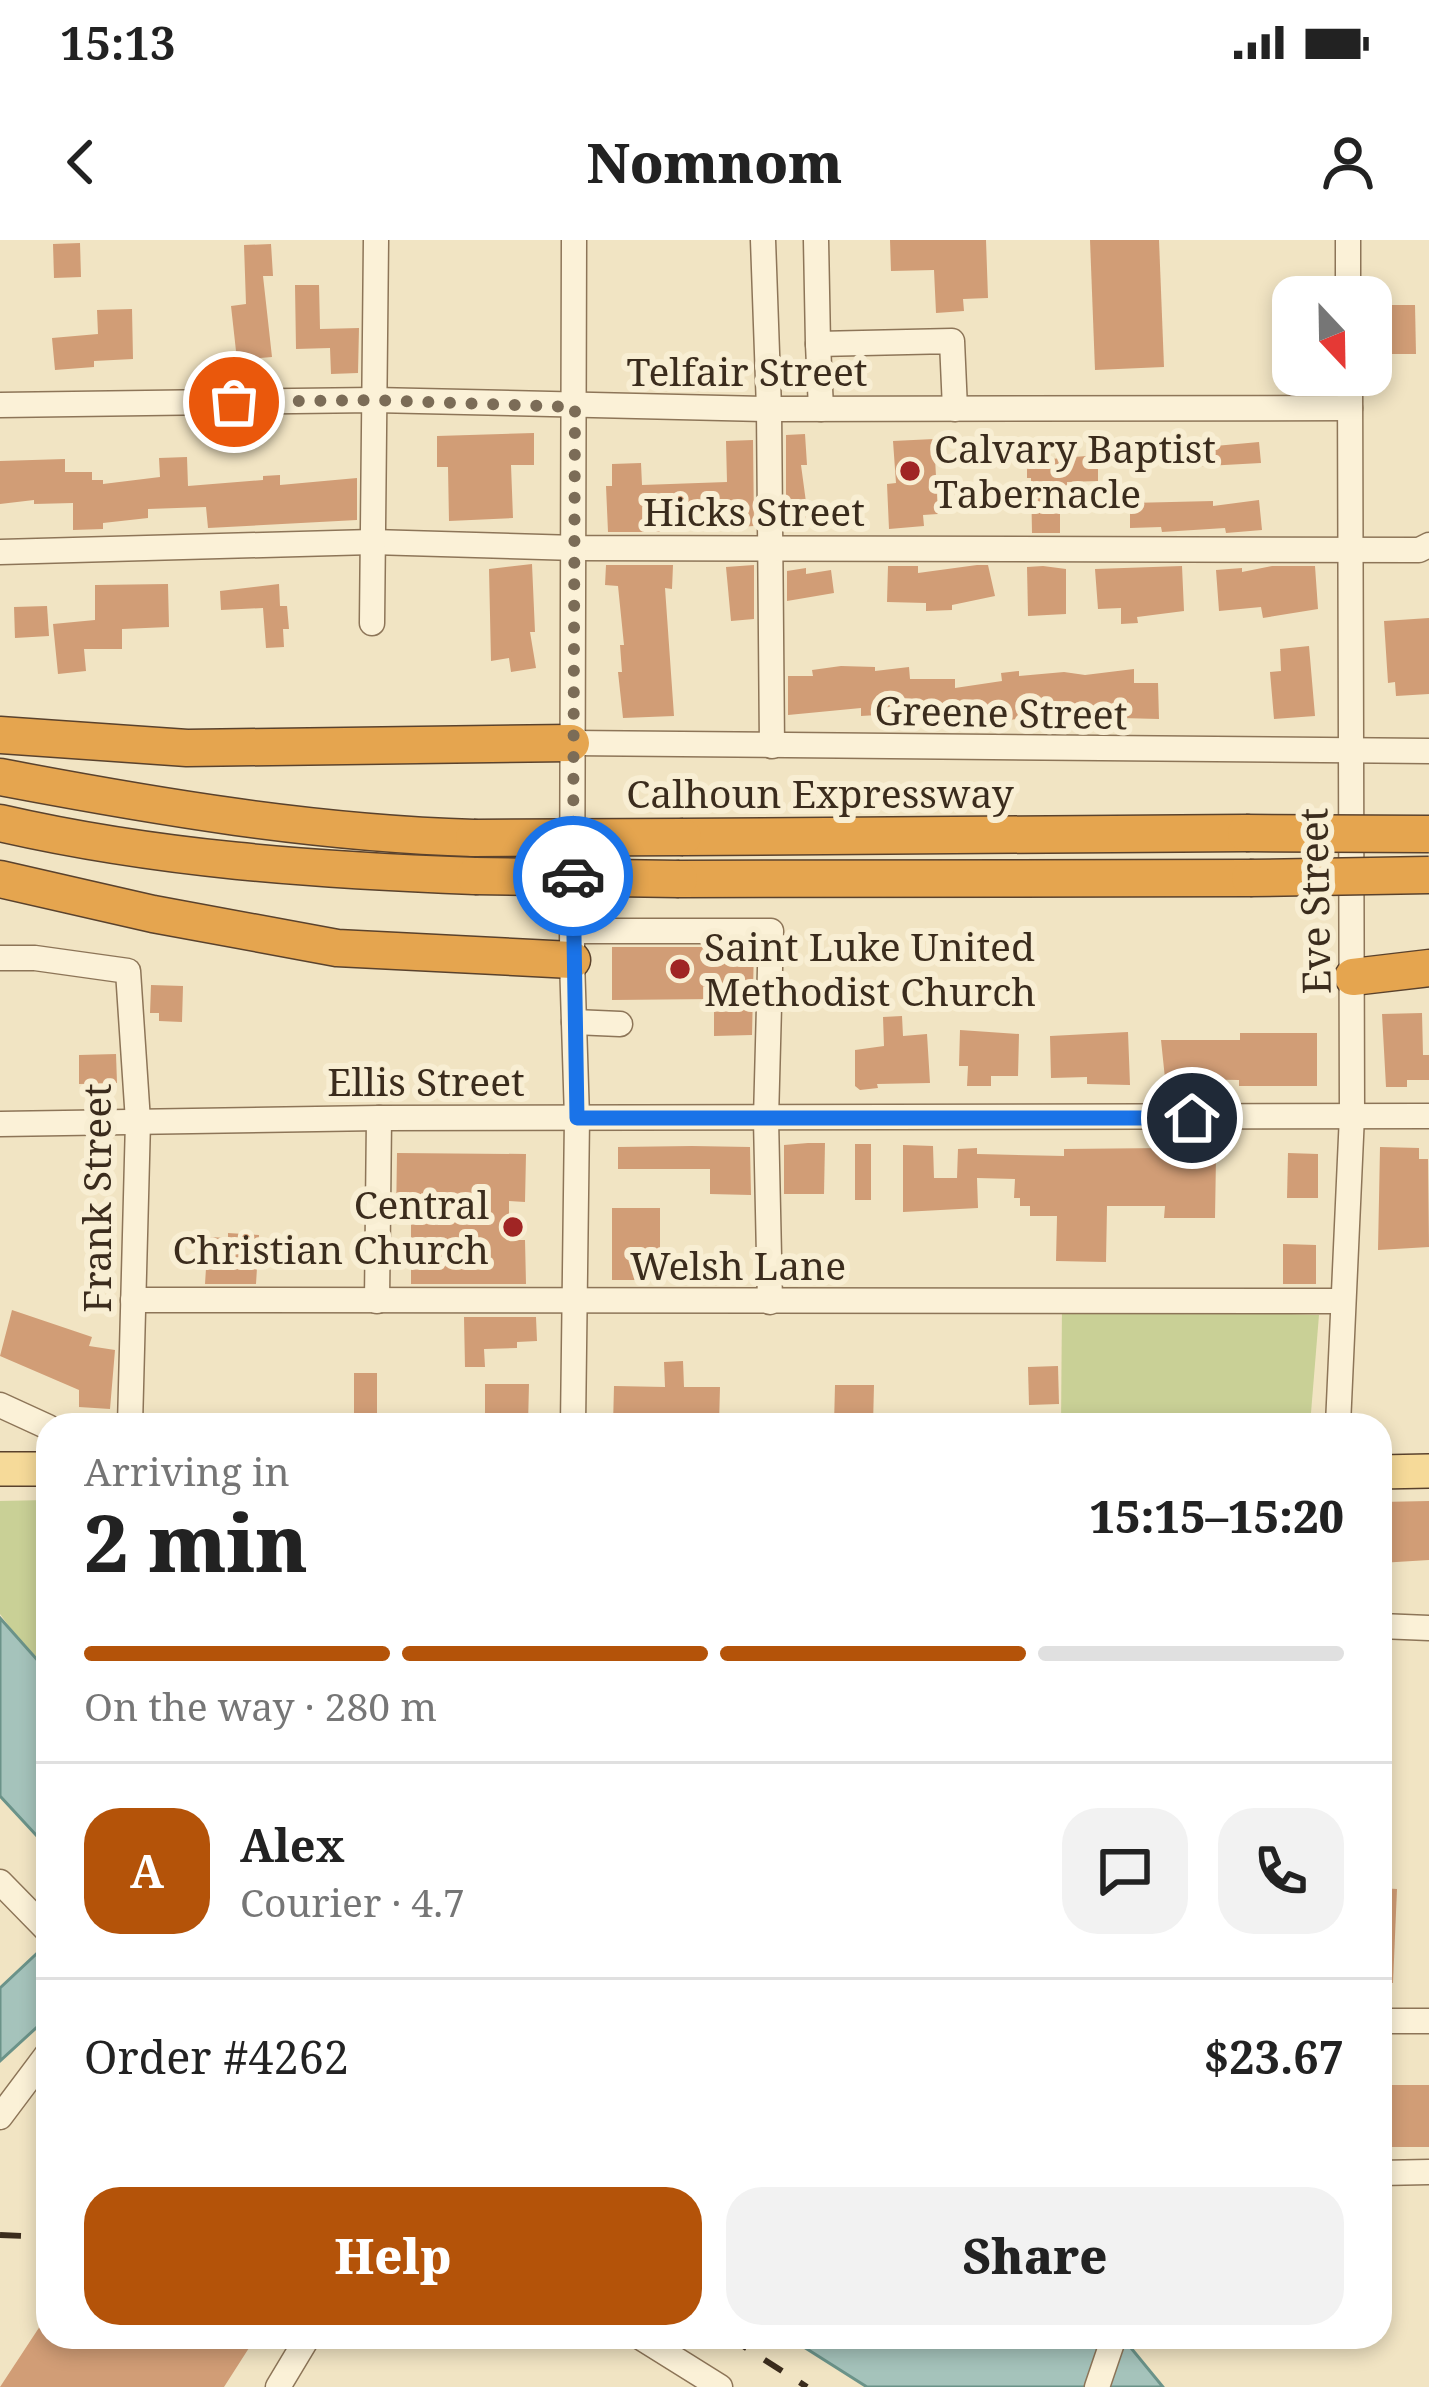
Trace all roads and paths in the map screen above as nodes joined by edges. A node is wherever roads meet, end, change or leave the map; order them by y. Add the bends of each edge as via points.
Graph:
1 (376, 240) edge
2 (574, 240) edge
3 (763, 240) edge
4 (816, 240) edge
5 (1348, 240) edge
6 (1348, 276) edge
7 (818, 344) junction
8 (1350, 396) edge
9 (374, 400) junction
10 (0, 405) edge
11 (575, 407) junction
12 (1350, 408) junction
13 (769, 409) junction
14 (821, 409) junction
15 (955, 409) junction
16 (372, 542) junction
17 (769, 547) junction
18 (576, 548) junction
19 (1351, 549) junction
20 (0, 552) edge
21 (1426, 553) edge
22 (372, 623) dead end
23 (0, 735) edge
24 (572, 743) junction
25 (772, 746) junction
26 (1429, 751) edge
27 (1348, 752) junction
28 (0, 777) edge
29 (0, 823) edge
30 (1429, 834) edge
31 (1429, 875) edge
32 (0, 879) edge
33 (573, 946) junction
34 (0, 958) edge
35 (1429, 968) edge
36 (1353, 977) junction
37 (574, 1022) junction
38 (620, 1024) dead end
39 (1352, 1115) junction
40 (1429, 1116) edge
41 (380, 1118) junction
42 (577, 1118) junction
43 (766, 1119) junction
44 (137, 1121) junction
45 (0, 1124) edge
46 (133, 1300) junction
47 (377, 1301) junction
48 (1342, 1301) junction
49 (575, 1302) junction
50 (770, 1302) junction
51 (0, 1406) edge
52 (130, 1413) edge
53 (573, 1413) edge
54 (1338, 1413) edge
55 (36, 1422) edge
56 (0, 1469) edge
57 (36, 1469) edge
58 (1429, 1471) edge
59 (1392, 1472) edge
60 (1392, 1627) edge
61 (1429, 1628) edge
62 (0, 1883) edge
63 (36, 1920) edge
64 (1429, 2020) edge
65 (1392, 2021) edge
66 (36, 2069) edge
67 (0, 2117) edge
68 (1392, 2173) edge
69 (1429, 2173) edge
70 (301, 2349) edge
71 (659, 2349) edge
72 (1110, 2349) edge
73 (278, 2387) edge
74 (720, 2387) edge
75 (1097, 2387) edge

1 - 9 street
2 - 11 street
3 - 13 street
4 - 7 street
5 - 6 street
7 - 14 street
7 - 15 street via 952,341
8 - 12 street, Eve Street
9 - 10 street, Telfair Street
9 - 11 street, Telfair Street
9 - 16 street
11 - 13 street, Telfair Street
11 - 18 street
12 - 15 street, Telfair Street
12 - 19 street, Eve Street
13 - 14 street, Telfair Street
13 - 17 street
14 - 15 street, Telfair Street
16 - 18 street, Hicks Street
16 - 20 street, Hicks Street
16 - 22 street
17 - 18 street, Hicks Street
17 - 19 street, Hicks Street
17 - 25 street
18 - 24 street
19 - 21 street, Hicks Street
19 - 27 street, Eve Street
23 - 24 highway via 187,748
24 - 25 street, Greene Street
24 - 33 street
25 - 27 street, Greene Street
26 - 27 street, Greene Street
27 - 36 street, Eve Street
28 - 30 highway, Calhoun Expressway, bridge via 256,823 384,835
29 - 31 highway, bridge via 178,856 329,871 679,879
32 - 33 highway via 337,948
33 - 37 street
33 - 43 street via 771,931
34 - 44 street, Frank Street via 128,971
35 - 36 highway
36 - 39 street, Eve Street
37 - 38 street
37 - 42 street
39 - 40 street, Ellis Street
39 - 43 street, Ellis Street
39 - 48 street, Eve Street
41 - 42 street, Ellis Street
41 - 44 street, Ellis Street
41 - 47 street
42 - 43 street, Ellis Street
42 - 49 street
43 - 50 street
44 - 45 street, Ellis Street
44 - 46 street, Frank Street
46 - 47 street, Welsh Lane
46 - 52 street, Frank Street
47 - 49 street, Welsh Lane
48 - 50 street, Welsh Lane
48 - 54 street, Eve Street
49 - 50 street, Welsh Lane
49 - 53 street
51 - 55 street
56 - 57 main road
58 - 59 main road
60 - 61 street
62 - 63 street
64 - 65 street
66 - 67 street
68 - 69 street
70 - 73 street
71 - 74 street
72 - 75 street

